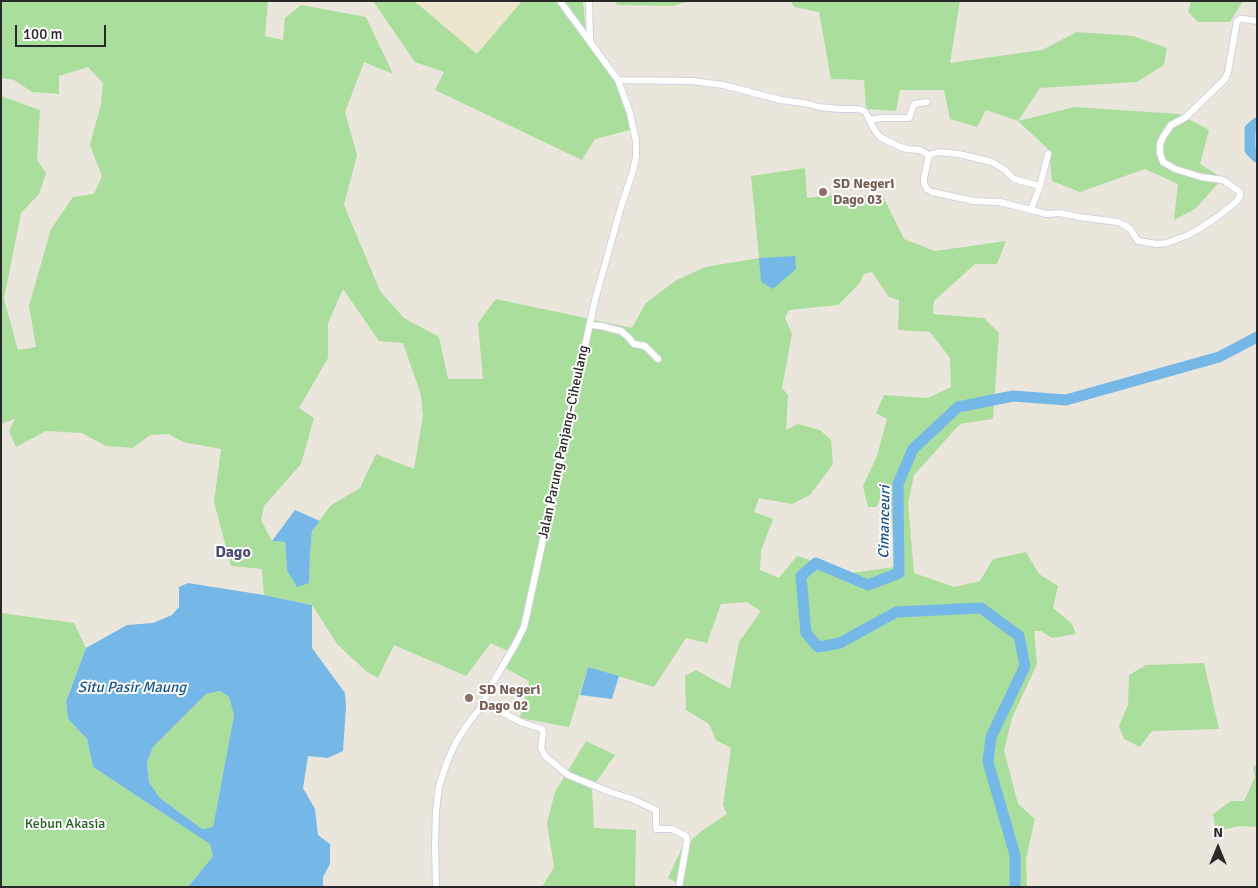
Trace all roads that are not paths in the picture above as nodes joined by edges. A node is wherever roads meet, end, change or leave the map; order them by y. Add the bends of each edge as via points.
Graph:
1 (560, 1) edge
2 (589, 1) edge
3 (1257, 21) edge
4 (590, 43) junction
5 (618, 80) junction
6 (927, 102) dead end
7 (870, 120) junction
8 (1048, 154) dead end
9 (929, 155) junction
10 (1040, 186) junction
11 (1031, 210) junction
12 (590, 326) junction
13 (658, 359) dead end
14 (484, 703) junction
15 (436, 887) edge
16 (679, 887) edge

1 - 4 street, Jalan Parung Panjang–Ciheulang
2 - 4 street
3 - 11 street via 1237,21 1225,78 1186,117 1171,125 1160,144 1163,162 1201,177 1222,180 1240,192 1237,201 1188,235 1157,244 1138,241 1126,226 1118,222
4 - 5 street, Jalan Parung Panjang–Ciheulang
5 - 7 street via 692,81 722,85 819,107 858,109 864,111
5 - 12 street, Jalan Parung Panjang–Ciheulang via 630,113 636,157
6 - 7 street via 914,104 909,118
7 - 9 street via 886,141
8 - 10 street
9 - 10 street via 939,152 959,154 992,162 1014,179
9 - 11 street via 924,178 927,189
10 - 11 street
12 - 13 street via 621,331 634,344 646,346
12 - 14 street, Jalan Parung Panjang–Ciheulang via 524,627
14 - 15 street, Jalan Parung Panjang–Ciheulang via 456,742 439,786
14 - 16 street via 542,729 541,748 545,756 568,775 656,810 656,828 672,829 686,836

